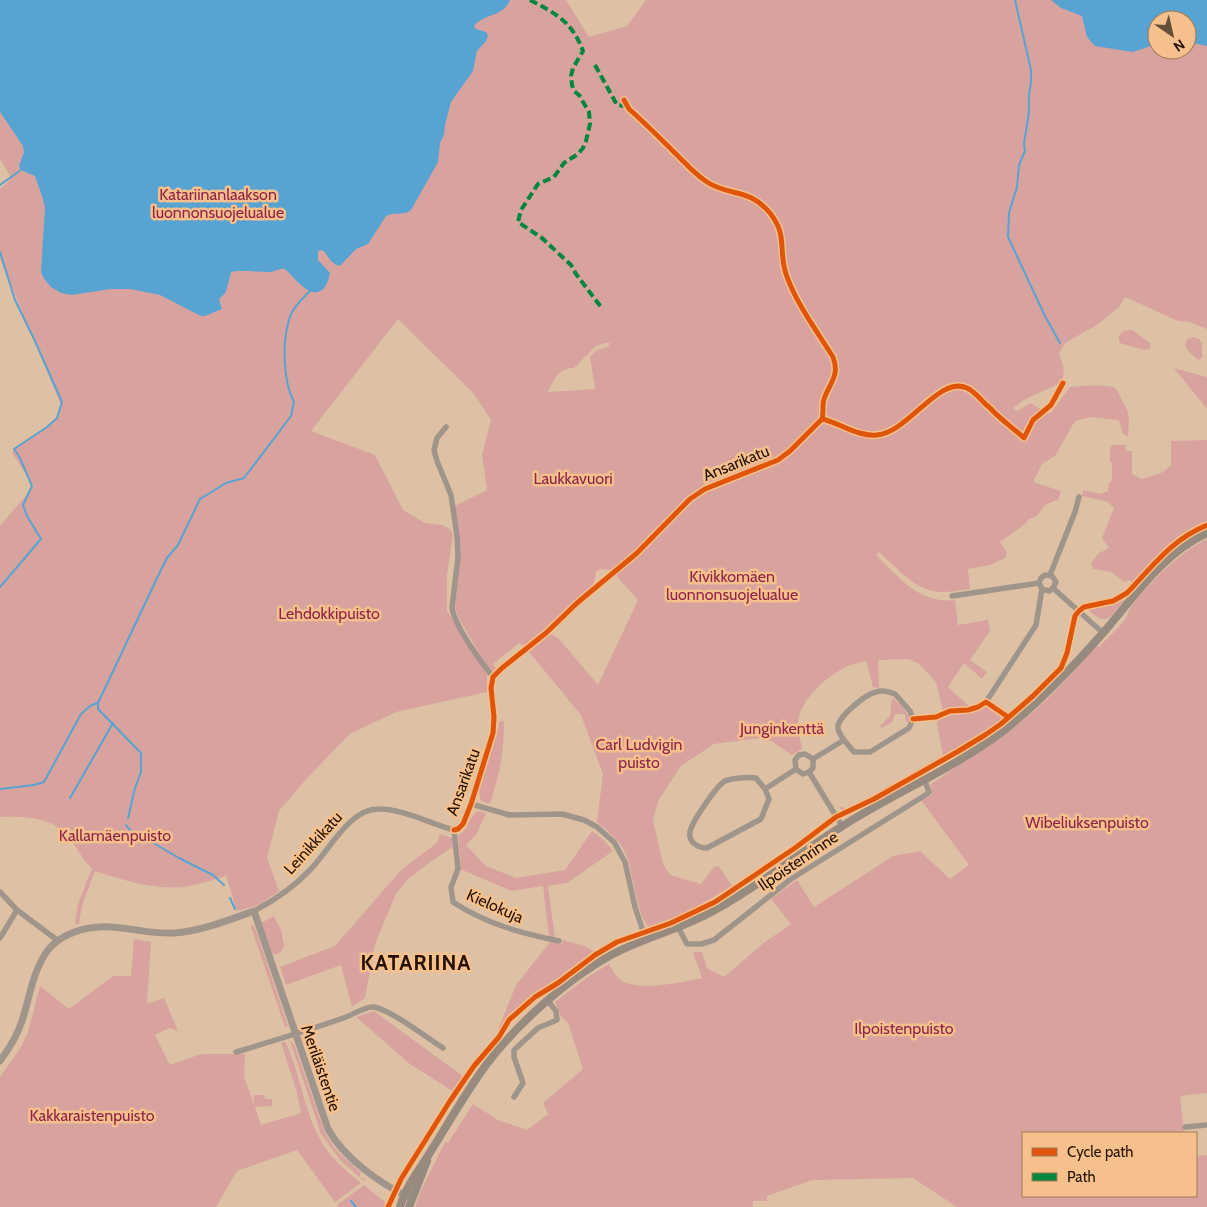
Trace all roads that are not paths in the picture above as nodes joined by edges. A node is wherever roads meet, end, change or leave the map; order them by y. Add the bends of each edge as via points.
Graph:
1 (624, 100) dead end
2 (446, 427) dead end
3 (1079, 497) dead end
4 (1207, 533) edge
5 (1050, 575) junction
6 (1041, 586) junction
7 (1053, 588) junction
8 (952, 596) dead end
9 (1103, 632) junction
10 (493, 678) junction
11 (986, 702) dead end
12 (844, 740) junction
13 (813, 759) junction
14 (796, 769) junction
15 (809, 772) junction
16 (924, 779) junction
17 (765, 789) junction
18 (471, 804) junction
19 (842, 826) junction
20 (454, 830) junction
21 (0, 892) edge
22 (17, 910) junction
23 (254, 911) junction
24 (678, 927) junction
25 (0, 938) edge
26 (57, 940) junction
27 (646, 940) junction
28 (559, 941) dead end
29 (548, 1001) junction
30 (294, 1034) junction
31 (443, 1048) dead end
32 (236, 1052) dead end
33 (0, 1061) edge
34 (514, 1097) dead end
35 (1207, 1125) edge
36 (1185, 1126) dead end
37 (429, 1154) junction
38 (403, 1194) junction
39 (412, 1198) junction
40 (400, 1207) edge
41 (409, 1207) edge

1 - 10 street, Ansarikatu via 629,109 700,176 715,186 754,198 772,217 780,229 783,264 789,282 832,357 836,375 824,401 822,419 790,451 778,460 697,493 637,553
2 - 10 street via 437,438 434,450 451,495 457,536 458,557 452,599 454,615
3 - 5 street
4 - 9 main road via 1174,554
5 - 6 street via 1042,576
5 - 7 street via 1056,584
6 - 7 street via 1049,591
6 - 8 street
6 - 11 street via 1036,625
7 - 9 street
9 - 16 main road via 1042,698 1016,720 984,744
10 - 18 street, Ansarikatu via 494,728
12 - 12 street via 838,730 842,717 876,692 895,694 912,715 909,728 870,752 854,752
12 - 13 street
13 - 14 street via 808,754 799,755 795,760
13 - 15 street via 813,768
14 - 15 street via 803,774
14 - 17 street
15 - 19 street
16 - 19 main road
16 - 24 street, Ilpoistenrinne via 927,794 791,879 714,940 687,944
17 - 17 street via 769,799 761,818 707,848 692,841 692,826 722,783 753,778 760,781
18 - 20 street, Ansarikatu via 463,824
18 - 27 street via 510,815 562,814 584,820 601,830 619,849 625,862
19 - 24 main road via 718,908
20 - 23 street, Leinikkikatu via 390,810 376,808 366,811 352,819 304,876 278,898
20 - 28 street, Kielokuja via 458,869 452,887 453,902 472,914 517,932
21 - 22 street
22 - 25 street
22 - 26 street
23 - 26 street via 187,931 165,933 97,926
23 - 30 street, Meriläistentie
24 - 27 main road
26 - 33 street via 36,970 19,1031
27 - 29 main road via 591,967
29 - 34 street via 556,1010 557,1020 538,1028 514,1050 523,1083
29 - 37 main road via 493,1056
30 - 31 street via 374,1007 392,1014
30 - 32 street
30 - 38 street, Meriläistentie via 322,1115 337,1144 359,1165
35 - 36 street
37 - 38 main road
37 - 39 main road
38 - 39 street, Meriläistentie
38 - 40 main road
39 - 41 main road

